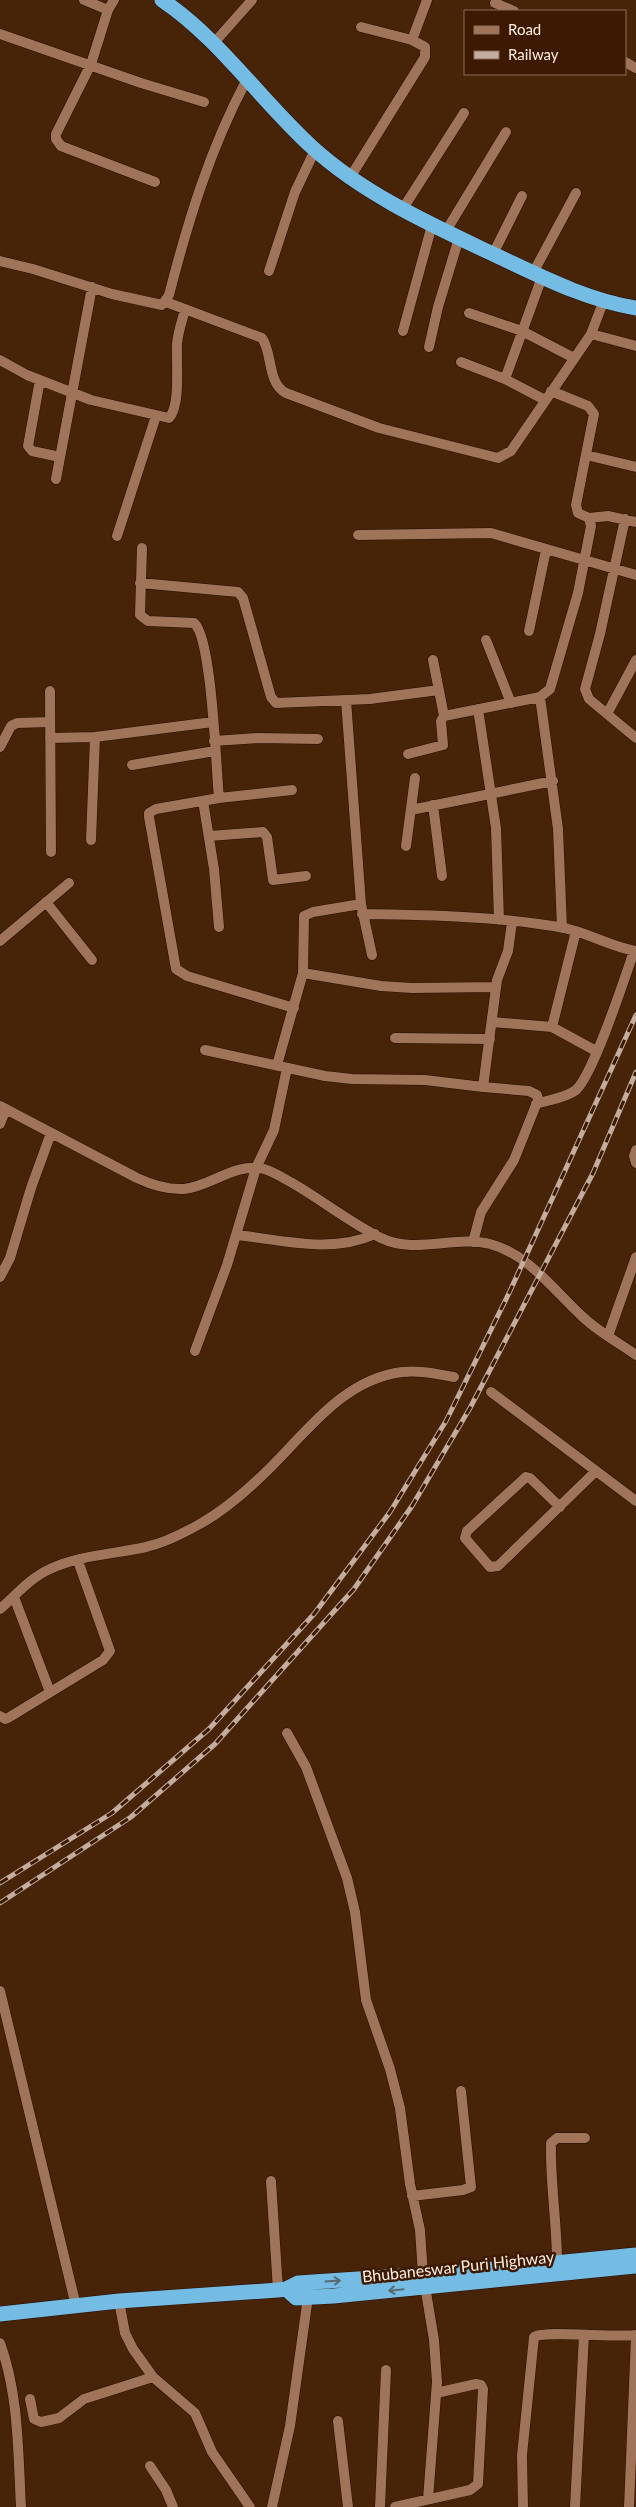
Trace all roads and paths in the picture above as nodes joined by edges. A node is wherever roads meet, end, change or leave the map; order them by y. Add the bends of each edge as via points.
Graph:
1 (84, 0) edge
2 (114, 0) edge
3 (252, 0) edge
4 (427, 0) edge
5 (167, 1) edge
6 (495, 3) dead end
7 (108, 10) junction
8 (512, 10) edge
9 (361, 27) dead end
10 (0, 34) edge
11 (412, 40) junction
12 (213, 44) junction
13 (91, 64) junction
14 (246, 80) junction
15 (204, 102) dead end
16 (464, 113) dead end
17 (506, 132) dead end
18 (315, 150) junction
19 (351, 176) junction
20 (155, 182) dead end
21 (576, 193) dead end
22 (522, 196) dead end
23 (402, 210) junction
24 (432, 225) junction
25 (452, 235) junction
26 (493, 254) junction
27 (0, 261) edge
28 (269, 271) dead end
29 (537, 275) junction
30 (92, 288) junction
31 (604, 300) junction
32 (166, 302) junction
33 (636, 308) edge
34 (185, 310) junction
35 (470, 314) dead end
36 (522, 330) junction
37 (403, 331) dead end
38 (591, 334) junction
39 (636, 346) edge
40 (429, 347) dead end
41 (574, 358) junction
42 (0, 360) edge
43 (461, 362) dead end
44 (505, 379) junction
45 (40, 380) junction
46 (71, 393) junction
47 (548, 395) junction
48 (156, 416) junction
49 (586, 455) junction
50 (60, 457) junction
51 (636, 467) edge
52 (56, 479) dead end
53 (589, 518) junction
54 (625, 519) junction
55 (636, 522) edge
56 (358, 535) dead end
57 (117, 536) dead end
58 (142, 548) dead end
59 (546, 550) junction
60 (584, 560) junction
61 (615, 569) junction
62 (636, 575) edge
63 (140, 583) junction
64 (529, 631) dead end
65 (486, 640) dead end
66 (433, 660) dead end
67 (636, 660) edge
68 (439, 690) junction
69 (50, 692) dead end
70 (540, 697) junction
71 (346, 700) junction
72 (511, 703) junction
73 (478, 709) junction
74 (606, 714) junction
75 (444, 716) junction
76 (50, 722) junction
77 (213, 722) junction
78 (94, 737) junction
79 (50, 738) junction
80 (636, 738) edge
81 (318, 739) dead end
82 (215, 746) junction
83 (0, 747) edge
84 (408, 754) dead end
85 (132, 765) dead end
86 (415, 778) dead end
87 (553, 781) junction
88 (292, 790) dead end
89 (491, 794) junction
90 (219, 798) junction
91 (203, 801) junction
92 (433, 805) junction
93 (411, 810) junction
94 (209, 836) junction
95 (91, 840) dead end
96 (406, 846) dead end
97 (51, 852) dead end
98 (306, 876) dead end
99 (442, 876) dead end
100 (69, 883) dead end
101 (46, 902) junction
102 (361, 909) junction
103 (499, 920) junction
104 (512, 922) junction
105 (219, 927) dead end
106 (562, 928) junction
107 (576, 931) junction
108 (0, 941) edge
109 (635, 952) edge
110 (372, 955) dead end
111 (92, 960) dead end
112 (303, 972) junction
113 (496, 987) junction
114 (294, 1008) junction
115 (492, 1022) junction
116 (552, 1027) junction
117 (395, 1038) dead end
118 (490, 1039) junction
119 (205, 1050) dead end
120 (596, 1051) junction
121 (282, 1066) junction
122 (483, 1087) junction
123 (536, 1104) junction
124 (3, 1108) edge
125 (0, 1124) edge
126 (52, 1134) junction
127 (636, 1150) edge
128 (636, 1163) edge
129 (256, 1168) junction
130 (375, 1234) junction
131 (237, 1235) junction
132 (473, 1242) junction
133 (636, 1257) edge
134 (0, 1277) edge
135 (608, 1336) junction
136 (195, 1350) dead end
137 (636, 1355) edge
138 (454, 1377) dead end
139 (491, 1392) dead end
140 (596, 1471) junction
141 (636, 1502) edge
142 (560, 1507) junction
143 (78, 1560) junction
144 (14, 1596) junction
145 (0, 1609) edge
146 (50, 1692) junction
147 (0, 1716) edge
148 (287, 1733) dead end
149 (0, 1991) edge
150 (461, 2091) dead end
151 (585, 2138) dead end
152 (271, 2181) dead end
153 (412, 2196) junction
154 (636, 2255) edge
155 (556, 2263) junction
156 (604, 2263) junction
157 (636, 2266) edge
158 (461, 2278) junction
159 (424, 2280) junction
160 (282, 2290) junction
161 (308, 2297) junction
162 (119, 2300) junction
163 (76, 2306) junction
164 (0, 2314) edge
165 (584, 2336) junction
166 (636, 2336) edge
167 (0, 2343) edge
168 (386, 2370) dead end
169 (154, 2377) junction
170 (436, 2393) junction
171 (30, 2399) dead end
172 (338, 2421) dead end
173 (150, 2466) dead end
174 (428, 2499) junction
175 (410, 2505) edge
176 (21, 2507) edge
177 (173, 2507) edge
178 (250, 2507) edge
179 (272, 2507) edge
180 (348, 2507) edge
181 (380, 2507) edge
182 (395, 2507) edge
183 (523, 2507) edge
184 (575, 2507) edge
185 (629, 2507) edge

1 - 7 street
2 - 7 street
3 - 12 street
4 - 11 street
5 - 12 highway
6 - 8 street
7 - 13 street
9 - 11 street
10 - 13 street
11 - 19 street via 425,47 425,57
12 - 14 highway
13 - 15 street
13 - 20 street via 56,134 58,143
14 - 18 highway
14 - 32 street via 213,151 193,206
16 - 23 street
17 - 25 street
18 - 19 highway
18 - 28 street via 295,192
19 - 23 highway
21 - 29 street
22 - 26 street
23 - 24 highway
24 - 25 highway
24 - 37 street
25 - 26 highway
25 - 40 street
26 - 29 highway
27 - 30 street via 33,268
29 - 31 highway
29 - 36 street
30 - 32 street via 152,304
30 - 46 street
31 - 33 highway
31 - 38 street
32 - 34 street
34 - 47 street via 262,338 279,390 379,428 491,458 505,456 510,451
34 - 48 street via 177,345 173,412 169,418
35 - 36 street
36 - 41 street
36 - 44 street
38 - 39 street
38 - 41 street
41 - 47 street
42 - 45 street
43 - 44 street
44 - 47 street
45 - 46 street
45 - 50 street via 28,446 32,451
46 - 48 street
46 - 50 street
47 - 49 street via 592,409 594,420
48 - 57 street
49 - 51 street
49 - 53 street via 576,505 578,513
50 - 52 street
53 - 54 street via 608,516
53 - 60 street via 591,526
54 - 55 street
54 - 61 street
56 - 59 street via 491,532
58 - 63 street
59 - 60 street
59 - 64 street
60 - 61 street
60 - 70 street via 559,664 550,689
61 - 62 street
61 - 74 street via 585,682 589,699
63 - 71 street via 238,592 243,598 273,701
63 - 77 street via 139,610 143,618 197,625 207,662
65 - 72 street
66 - 68 street
67 - 74 street
68 - 71 street
68 - 75 street
69 - 76 street
70 - 72 street
70 - 87 street
71 - 102 street
72 - 73 street
73 - 75 street
73 - 89 street
74 - 80 street
75 - 84 street via 441,721 443,745
76 - 79 street
76 - 83 street via 11,726
77 - 78 street
77 - 82 street
78 - 79 street
78 - 95 street
79 - 97 street
81 - 82 street via 258,738
82 - 85 street
82 - 90 street
86 - 93 street
87 - 89 street
87 - 106 street
88 - 90 street
89 - 92 street
89 - 103 street via 499,866
90 - 91 street
91 - 94 street
91 - 114 street via 156,809 150,813 176,969 187,976
92 - 93 street
92 - 99 street
93 - 96 street
94 - 98 street via 263,832 267,837 273,880
94 - 105 street
100 - 101 street
101 - 108 street
101 - 111 street
102 - 103 street
102 - 110 street
102 - 112 street via 313,912 304,916
103 - 104 street
104 - 106 street
104 - 113 street via 508,951
106 - 107 street
107 - 109 street
107 - 116 street
109 - 120 street
112 - 113 street via 381,986
112 - 114 street
113 - 115 street
114 - 121 street
115 - 116 street
115 - 118 street
116 - 120 street
117 - 118 street
118 - 122 street
119 - 121 street
120 - 123 street via 576,1089
121 - 122 street via 352,1079 426,1080
121 - 129 street via 274,1130
122 - 123 street via 534,1093 537,1095
123 - 132 street via 508,1171 481,1212
124 - 125 street
124 - 126 street
126 - 129 street via 156,1186 185,1189 234,1170
126 - 134 street via 31,1188 10,1258
127 - 128 street
129 - 130 street via 272,1172
129 - 131 street
130 - 131 street via 350,1243 330,1245
130 - 132 street via 396,1243 413,1245
131 - 136 street via 214,1306
132 - 135 street via 505,1249 523,1261
133 - 135 street
135 - 137 street
138 - 143 street via 402,1372 374,1380 327,1408 246,1490 198,1526 156,1545
139 - 140 street
140 - 141 street
140 - 142 street
142 - 142 street via 526,1477 467,1531 465,1538 490,1567 498,1566
143 - 144 street via 38,1575
143 - 146 street via 110,1651 103,1660
144 - 145 street
144 - 146 street
146 - 147 street via 8,1718
148 - 153 street via 306,1767 347,1878 355,1912 366,2000 396,2088
149 - 163 street
150 - 153 street via 470,2187
151 - 155 street via 557,2138 551,2142 557,2222
152 - 160 street
153 - 159 street via 420,2230
154 - 156 highway, Bhubaneswar Puri Highway
155 - 156 highway, Bhubaneswar Puri Highway
155 - 158 highway, Bhubaneswar Puri Highway
156 - 157 highway, Bhubaneswar Puri Highway
156 - 158 highway, Bhubaneswar Puri Highway
158 - 159 highway, Bhubaneswar Puri Highway
160 -> 159 highway, Bhubaneswar Puri Highway via 298,2283
159 -> 161 highway, Bhubaneswar Puri Highway via 334,2296
159 - 170 street via 434,2340
160 - 161 highway, Bhubaneswar Puri Highway via 296,2298
160 - 162 highway, Bhubaneswar Puri Highway
161 - 179 street via 290,2426
162 - 163 highway, Bhubaneswar Puri Highway
162 - 169 street via 125,2333
163 - 164 highway, Bhubaneswar Puri Highway
165 - 166 street
165 - 183 street via 539,2334 532,2342 522,2454
165 - 184 street
166 - 185 street
167 - 176 street via 10,2376
168 - 181 street
169 - 171 street via 96,2394 77,2403 64,2415 41,2422 32,2416
169 - 178 street via 195,2413 212,2452
170 - 174 street
170 - 174 street via 476,2384 483,2389 478,2484 470,2490
172 - 180 street
173 - 177 street
174 - 175 street
175 - 182 street

